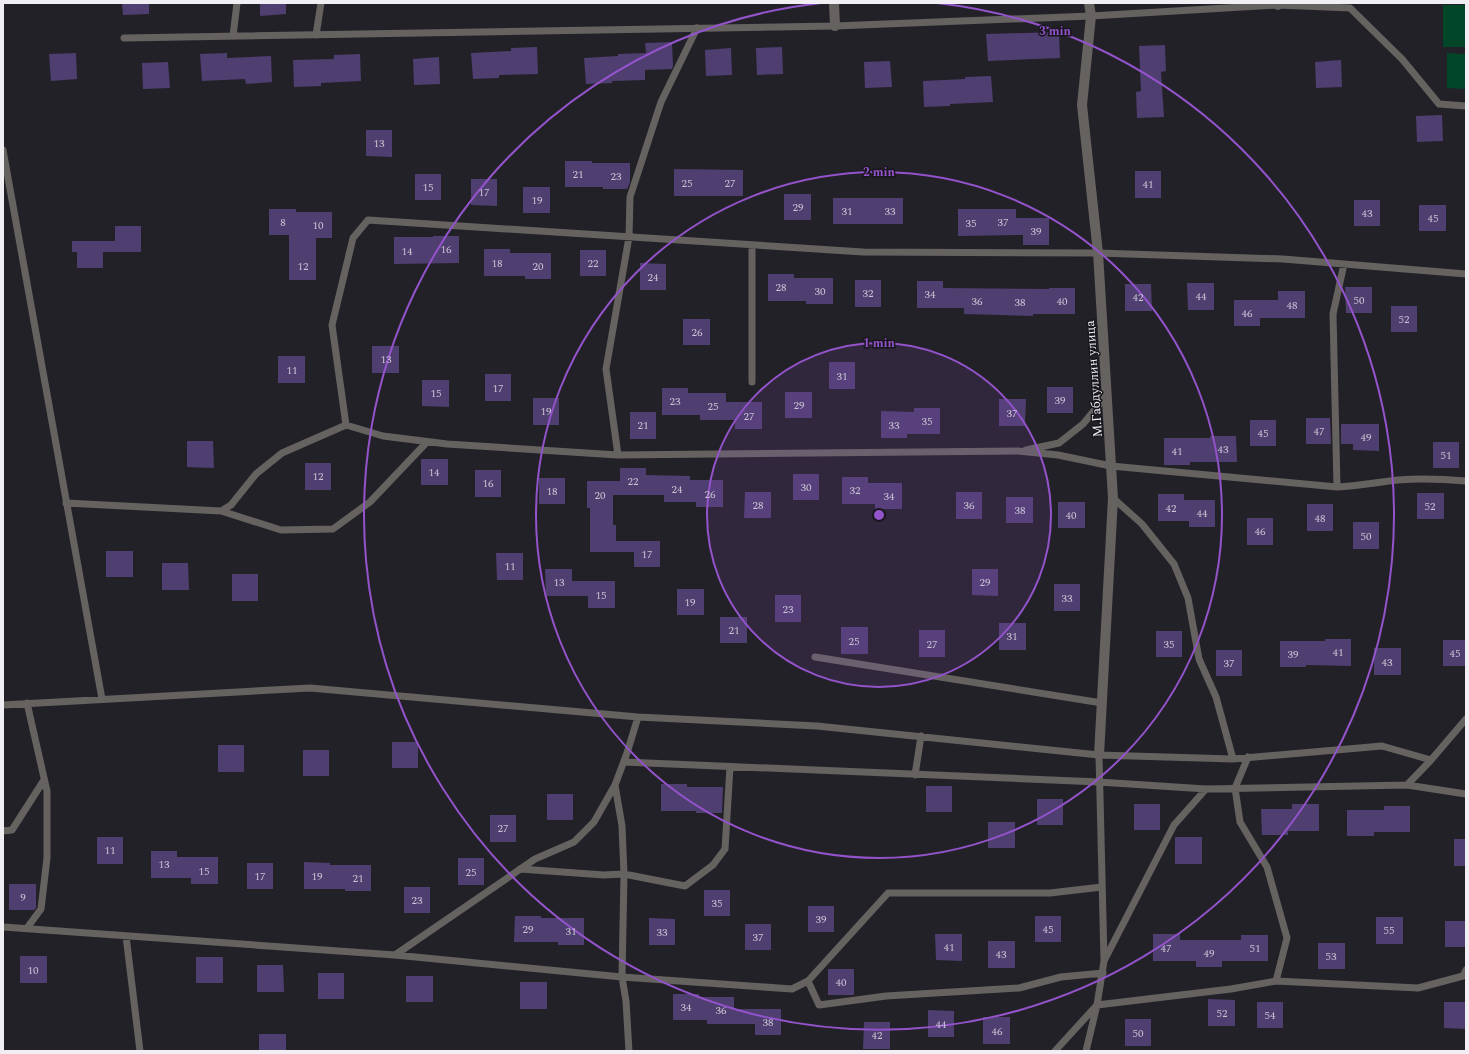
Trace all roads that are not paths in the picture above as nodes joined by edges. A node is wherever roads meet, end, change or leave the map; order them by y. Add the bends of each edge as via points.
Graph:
1 (237, 3) edge
2 (321, 3) edge
3 (834, 3) edge
4 (1089, 3) edge
5 (1094, 3) edge
6 (1278, 4) edge
7 (1091, 16) junction
8 (834, 26) junction
9 (697, 28) junction
10 (316, 35) junction
11 (233, 36) junction
12 (124, 38) dead end
13 (1466, 106) edge
14 (3, 150) edge
15 (629, 237) junction
16 (752, 245) junction
17 (1098, 253) junction
18 (1344, 264) junction
19 (1466, 274) edge
20 (752, 382) dead end
21 (1107, 395) junction
22 (346, 425) junction
23 (427, 442) junction
24 (1018, 451) junction
25 (618, 455) junction
26 (1111, 466) junction
27 (1466, 482) edge
28 (1337, 487) junction
29 (1113, 498) junction
30 (66, 502) junction
31 (221, 511) junction
32 (816, 657) dead end
33 (102, 699) junction
34 (27, 703) junction
35 (1102, 703) junction
36 (3, 705) edge
37 (638, 717) junction
38 (1466, 719) edge
39 (921, 736) junction
40 (1099, 754) junction
41 (1248, 757) junction
42 (1233, 759) junction
43 (1431, 760) junction
44 (624, 762) junction
45 (730, 767) junction
46 (914, 775) junction
47 (44, 780) junction
48 (1099, 782) junction
49 (615, 785) junction
50 (1407, 785) junction
51 (1235, 788) junction
52 (1206, 790) junction
53 (1466, 794) edge
54 (3, 830) edge
55 (520, 869) junction
56 (624, 874) junction
57 (1102, 887) junction
58 (3, 927) edge
59 (27, 928) junction
60 (126, 936) junction
61 (395, 955) junction
62 (1104, 961) junction
63 (1466, 970) edge
64 (1102, 973) junction
65 (622, 977) junction
66 (808, 981) junction
67 (1276, 981) junction
68 (1097, 1005) junction
69 (140, 1051) edge
70 (630, 1051) edge
71 (1055, 1051) edge
72 (1086, 1051) edge

1 - 11 lane
2 - 10 lane
3 - 8 street
4 - 7 street, М.Габдуллин улица
5 - 7 lane
6 - 7 lane
6 - 13 lane via 1350,8 1402,59 1439,104
7 - 8 lane
7 - 17 street, М.Габдуллин улица via 1082,105
8 - 9 lane
9 - 10 lane
9 - 15 lane via 661,102 630,197
10 - 11 lane
11 - 12 lane
14 - 30 lane
15 - 16 lane
15 - 22 lane via 368,220 353,238 332,325
15 - 25 lane via 606,369
16 - 17 lane via 863,252
16 - 20 lane
17 - 18 lane via 1283,259
17 - 21 street, М.Габдуллин улица
18 - 19 lane
18 - 28 lane via 1333,314
21 - 24 lane via 1083,424 1059,443
21 - 26 street, М.Габдуллин улица
22 - 23 lane via 383,436
22 - 31 lane via 282,453 256,474 231,505
23 - 25 lane
23 - 31 lane via 370,502 333,529 281,530
24 - 25 lane
24 - 26 lane via 1058,455
26 - 28 lane
26 - 29 street, М.Габдуллин улица
27 - 28 lane via 1399,480
29 - 35 street, М.Габдуллин улица
29 - 42 lane via 1142,524 1174,564 1188,598 1199,659 1216,697
30 - 31 lane
30 - 33 lane
32 - 35 lane
33 - 34 lane
33 - 37 lane via 310,688
34 - 36 lane
34 - 47 lane
35 - 40 street, М.Габдуллин улица
37 - 39 lane via 817,726
37 - 44 lane
38 - 43 lane
39 - 40 lane
39 - 46 lane
40 - 42 lane
40 - 48 lane
41 - 42 lane
41 - 43 lane via 1382,746
41 - 51 lane
43 - 50 lane
44 - 45 lane
44 - 49 lane
45 - 46 lane
45 - 56 lane via 725,849 713,865 685,886
46 - 48 lane
47 - 54 lane via 12,830
47 - 59 lane via 47,792 46,866 41,909
48 - 52 lane
48 - 57 lane
49 - 55 lane via 594,822 574,842 535,859
49 - 56 lane via 622,826
50 - 51 lane
50 - 53 lane
51 - 52 lane
51 - 67 lane via 1240,822 1268,867 1287,938
52 - 62 lane via 1174,825
55 - 56 lane
55 - 61 lane
56 - 65 lane
57 - 62 lane
57 - 66 lane via 1050,893 888,893
58 - 59 lane
59 - 60 lane
60 - 61 lane
60 - 69 lane
61 - 65 lane
62 - 64 lane
63 - 67 lane via 1463,976 1418,988
64 - 66 lane via 1061,977 1019,988 886,996 819,1005
64 - 68 lane
65 - 66 lane via 792,989
65 - 70 lane
67 - 68 lane
68 - 71 lane
68 - 72 lane

